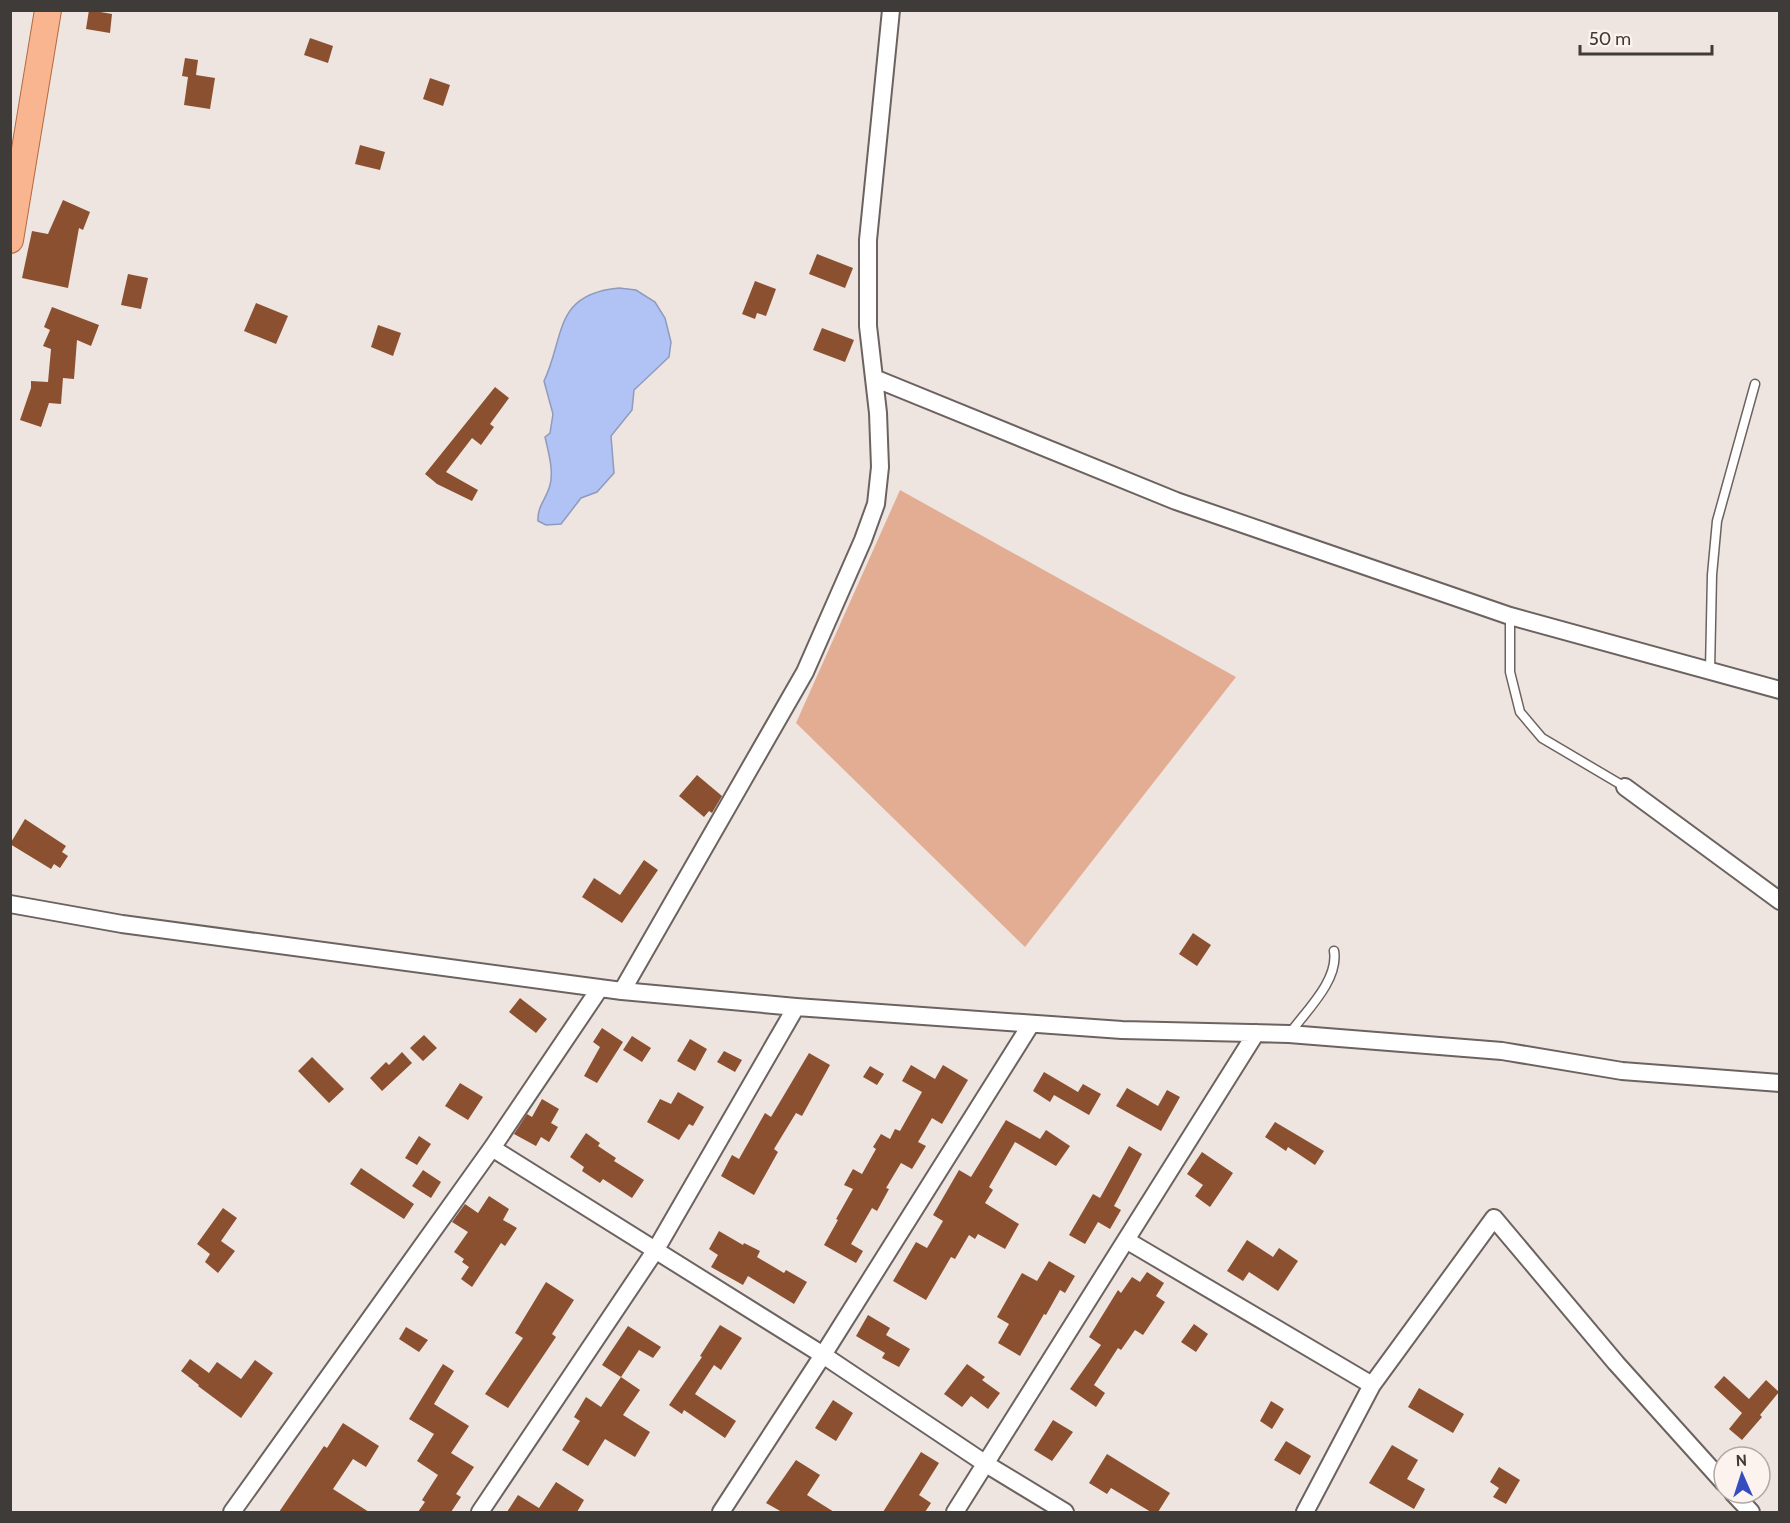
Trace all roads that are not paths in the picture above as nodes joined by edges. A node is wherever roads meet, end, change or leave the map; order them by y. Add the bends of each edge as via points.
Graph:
1 (48, 10) edge
2 (891, 10) edge
3 (10, 240) edge
4 (874, 378) junction
5 (1755, 384) dead end
6 (1510, 615) junction
7 (1710, 670) junction
8 (1779, 690) edge
9 (1625, 787) joint
10 (1779, 901) edge
11 (10, 904) edge
12 (1334, 951) dead end
13 (600, 988) junction
14 (622, 991) junction
15 (796, 1007) junction
16 (1031, 1024) junction
17 (1256, 1033) junction
18 (1289, 1034) junction
19 (1779, 1083) edge
20 (492, 1148) junction
21 (1126, 1240) junction
22 (656, 1251) junction
23 (823, 1355) junction
24 (1372, 1385) junction
25 (987, 1464) junction
26 (1712, 1470) edge
27 (232, 1512) edge
28 (480, 1512) edge
29 (721, 1512) edge
30 (955, 1512) edge
31 (1065, 1512) edge
32 (1305, 1512) edge

1 - 3 main road
2 - 4 street via 868,240 868,326
4 - 6 street via 1176,501
4 - 14 street via 880,467 876,504 863,540 805,672
5 - 7 lane via 1718,521 1712,574
6 - 7 street
6 - 9 lane via 1510,672 1520,712 1542,738
7 - 8 street
9 - 10 street
11 - 13 street via 122,924
12 - 18 lane via 1336,961 1330,979
13 - 14 street
13 - 20 street
14 - 15 street
15 - 16 street
15 - 22 street
16 - 17 street
16 - 23 street
17 - 18 street
17 - 21 street
18 - 19 street via 1502,1051 1622,1071
20 - 22 street
20 - 27 street
21 - 24 street
21 - 25 street
22 - 23 street
22 - 28 street
23 - 25 street
23 - 29 street
24 - 26 street via 1494,1218
24 - 32 street
25 - 30 street
25 - 31 street

